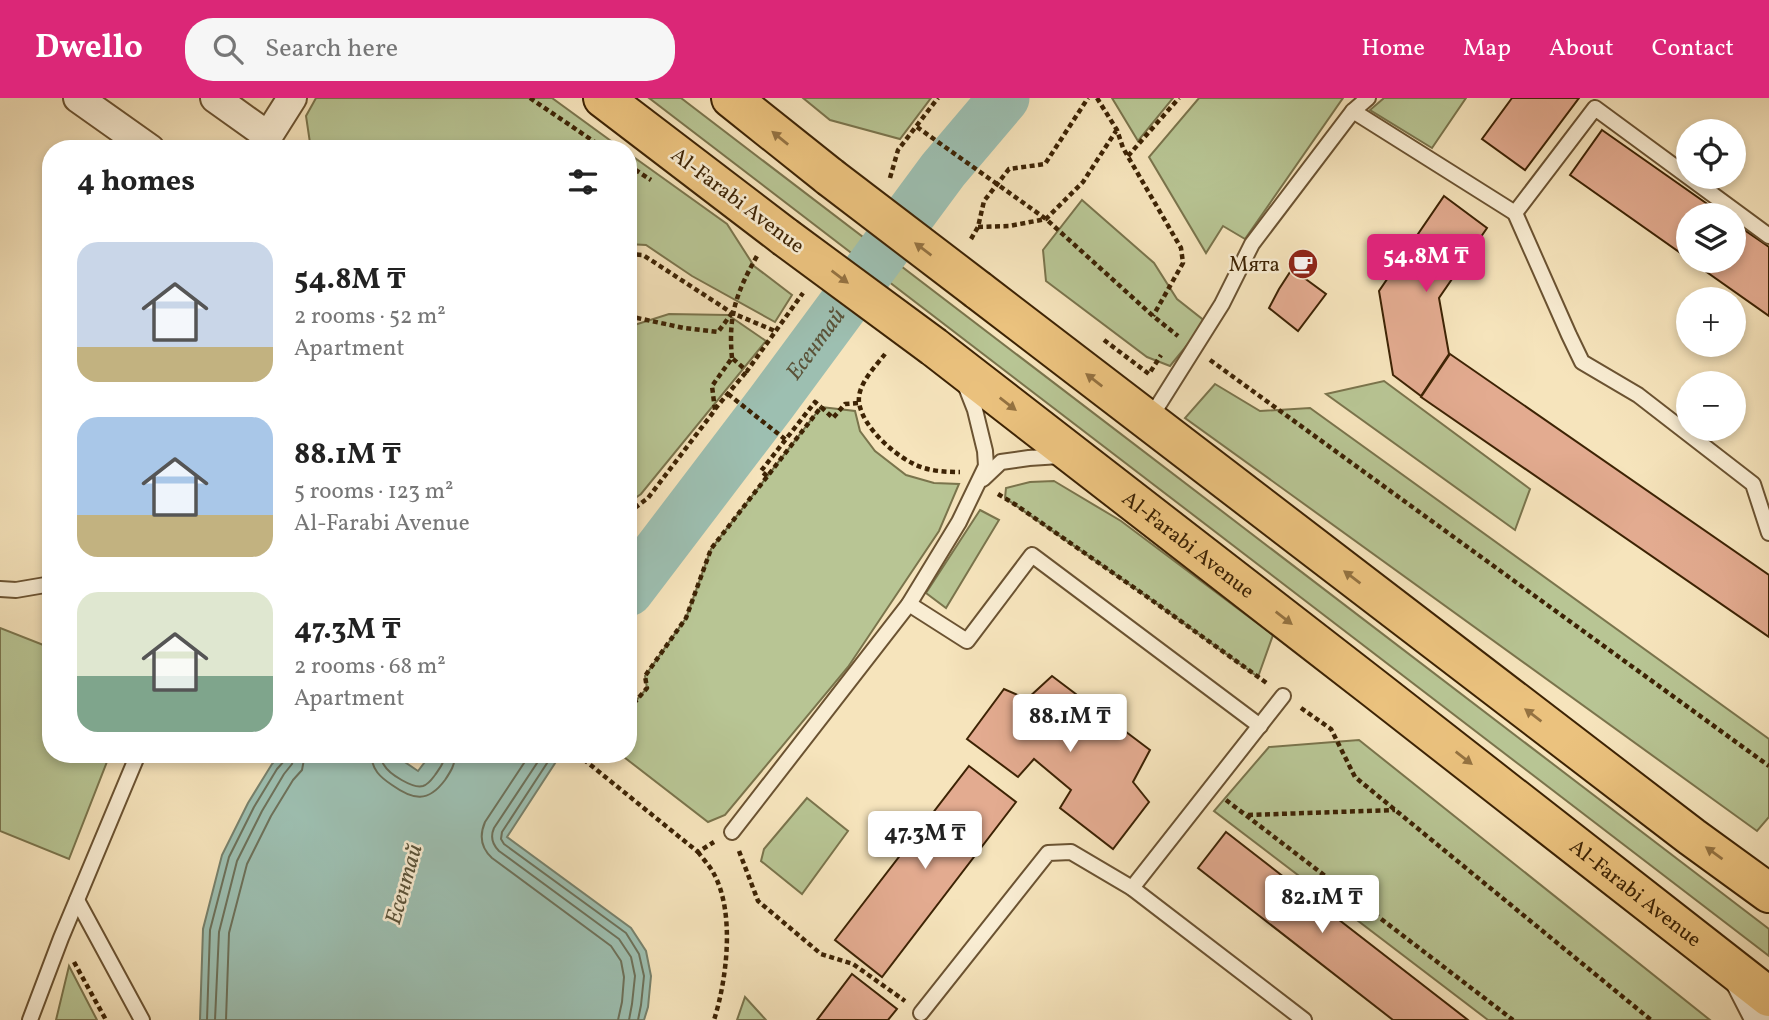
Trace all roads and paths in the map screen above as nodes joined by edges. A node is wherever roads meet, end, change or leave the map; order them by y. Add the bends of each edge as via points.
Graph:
1 (78, 98) edge
2 (215, 98) edge
3 (292, 98) edge
4 (530, 98) edge
5 (603, 98) edge
6 (938, 98) edge
7 (1088, 98) edge
8 (1097, 98) edge
9 (1179, 98) edge
10 (1368, 98) edge
11 (738, 101) edge
12 (1599, 103) edge
13 (1353, 111) junction
14 (917, 127) junction
15 (1117, 130) junction
16 (137, 140) edge
17 (267, 140) edge
18 (270, 140) edge
19 (592, 140) edge
20 (1128, 156) junction
21 (890, 178) dead end
22 (997, 184) junction
23 (1515, 213) junction
24 (1046, 219) junction
25 (978, 228) junction
26 (1769, 236) edge
27 (971, 239) dead end
28 (772, 245) junction
29 (637, 255) edge
30 (803, 293) dead end
31 (732, 313) junction
32 (1153, 316) junction
33 (637, 318) edge
34 (775, 331) junction
35 (1175, 334) junction
36 (1096, 335) dead end
37 (1169, 344) dead end
38 (1194, 349) junction
39 (885, 354) dead end
40 (1162, 354) dead end
41 (946, 356) junction
42 (732, 358) junction
43 (747, 371) junction
44 (728, 394) junction
45 (859, 403) junction
46 (821, 407) junction
47 (715, 410) junction
48 (1148, 422) junction
49 (786, 440) junction
50 (1075, 456) junction
51 (963, 472) dead end
52 (767, 476) junction
53 (985, 486) junction
54 (637, 507) edge
55 (1769, 533) edge
56 (42, 586) edge
57 (0, 589) edge
58 (909, 604) junction
59 (1283, 696) junction
60 (637, 700) edge
61 (1260, 726) junction
62 (134, 763) edge
63 (587, 763) edge
64 (1769, 766) edge
65 (1212, 788) junction
66 (1395, 810) junction
67 (1247, 815) junction
68 (732, 832) junction
69 (698, 852) junction
70 (1132, 888) junction
71 (1769, 893) edge
72 (77, 900) junction
73 (61, 938) junction
74 (1733, 969) junction
75 (1769, 997) edge
76 (921, 1013) joint
77 (30, 1020) edge
78 (106, 1020) edge
79 (142, 1020) edge
80 (714, 1020) edge
81 (1304, 1020) edge
82 (1513, 1020) edge
83 (1651, 1020) edge
84 (1760, 1020) edge

1 - 16 street
2 - 17 street
3 - 18 street
4 - 19 path
5 - 28 main road, Al-Farabi Avenue
6 - 14 path
7 - 22 path via 1045,164 1009,169
8 - 15 path
9 - 20 path
10 - 13 lane
48 -> 11 main road, bridge
12 - 23 lane
12 - 26 lane
13 - 23 lane
13 - 38 lane via 1252,244
14 - 21 path via 898,150
14 - 22 path
15 - 20 path
15 - 24 path via 1083,182
20 - 32 path via 1181,248 1183,263
22 - 24 path
22 - 25 path via 984,201
23 - 55 lane via 1582,362 1638,395 1753,484
24 - 25 path
24 - 32 path
25 - 27 path
28 - 31 path via 743,280
28 -> 41 main road, Al-Farabi Avenue, bridge
29 - 31 path
30 - 34 path
31 - 33 path via 718,332
31 - 34 path
31 - 42 path
32 - 35 path
34 - 43 path
35 - 37 path
35 - 38 path
36 - 40 path via 1149,374
38 - 48 lane
38 - 64 path
39 - 45 path via 867,378
41 -> 50 main road, Al-Farabi Avenue
41 - 53 lane via 975,410 985,451
42 - 43 path
42 - 47 path via 712,386
43 - 44 path
44 - 47 path
44 - 49 path
45 - 46 path via 845,404 833,418
45 - 51 path via 869,428 913,464
46 - 49 path via 815,402
46 - 52 path
47 - 54 path via 649,498
71 -> 48 main road
49 - 52 path via 761,471
50 - 53 lane via 1001,462 991,470
50 -> 74 main road, Al-Farabi Avenue
52 - 60 path via 711,549 686,618 645,676 647,688
53 - 58 lane
53 - 59 path
56 - 57 lane
58 - 61 lane via 967,641 1032,555
58 - 68 lane
59 - 61 lane
59 - 66 path via 1331,729 1354,777
61 - 65 lane
62 - 72 lane
63 - 69 path
65 - 67 path
65 - 70 lane
66 - 67 path
66 - 83 path
67 - 82 path
68 - 69 path
68 - 76 path via 758,901 821,954 853,964
69 - 80 path via 715,876 728,942
70 - 76 lane via 1071,852 1048,853
70 - 81 lane
72 - 73 lane
72 - 79 lane
73 - 77 lane
73 - 78 path
74 - 75 main road, Al-Farabi Avenue
74 - 84 street

